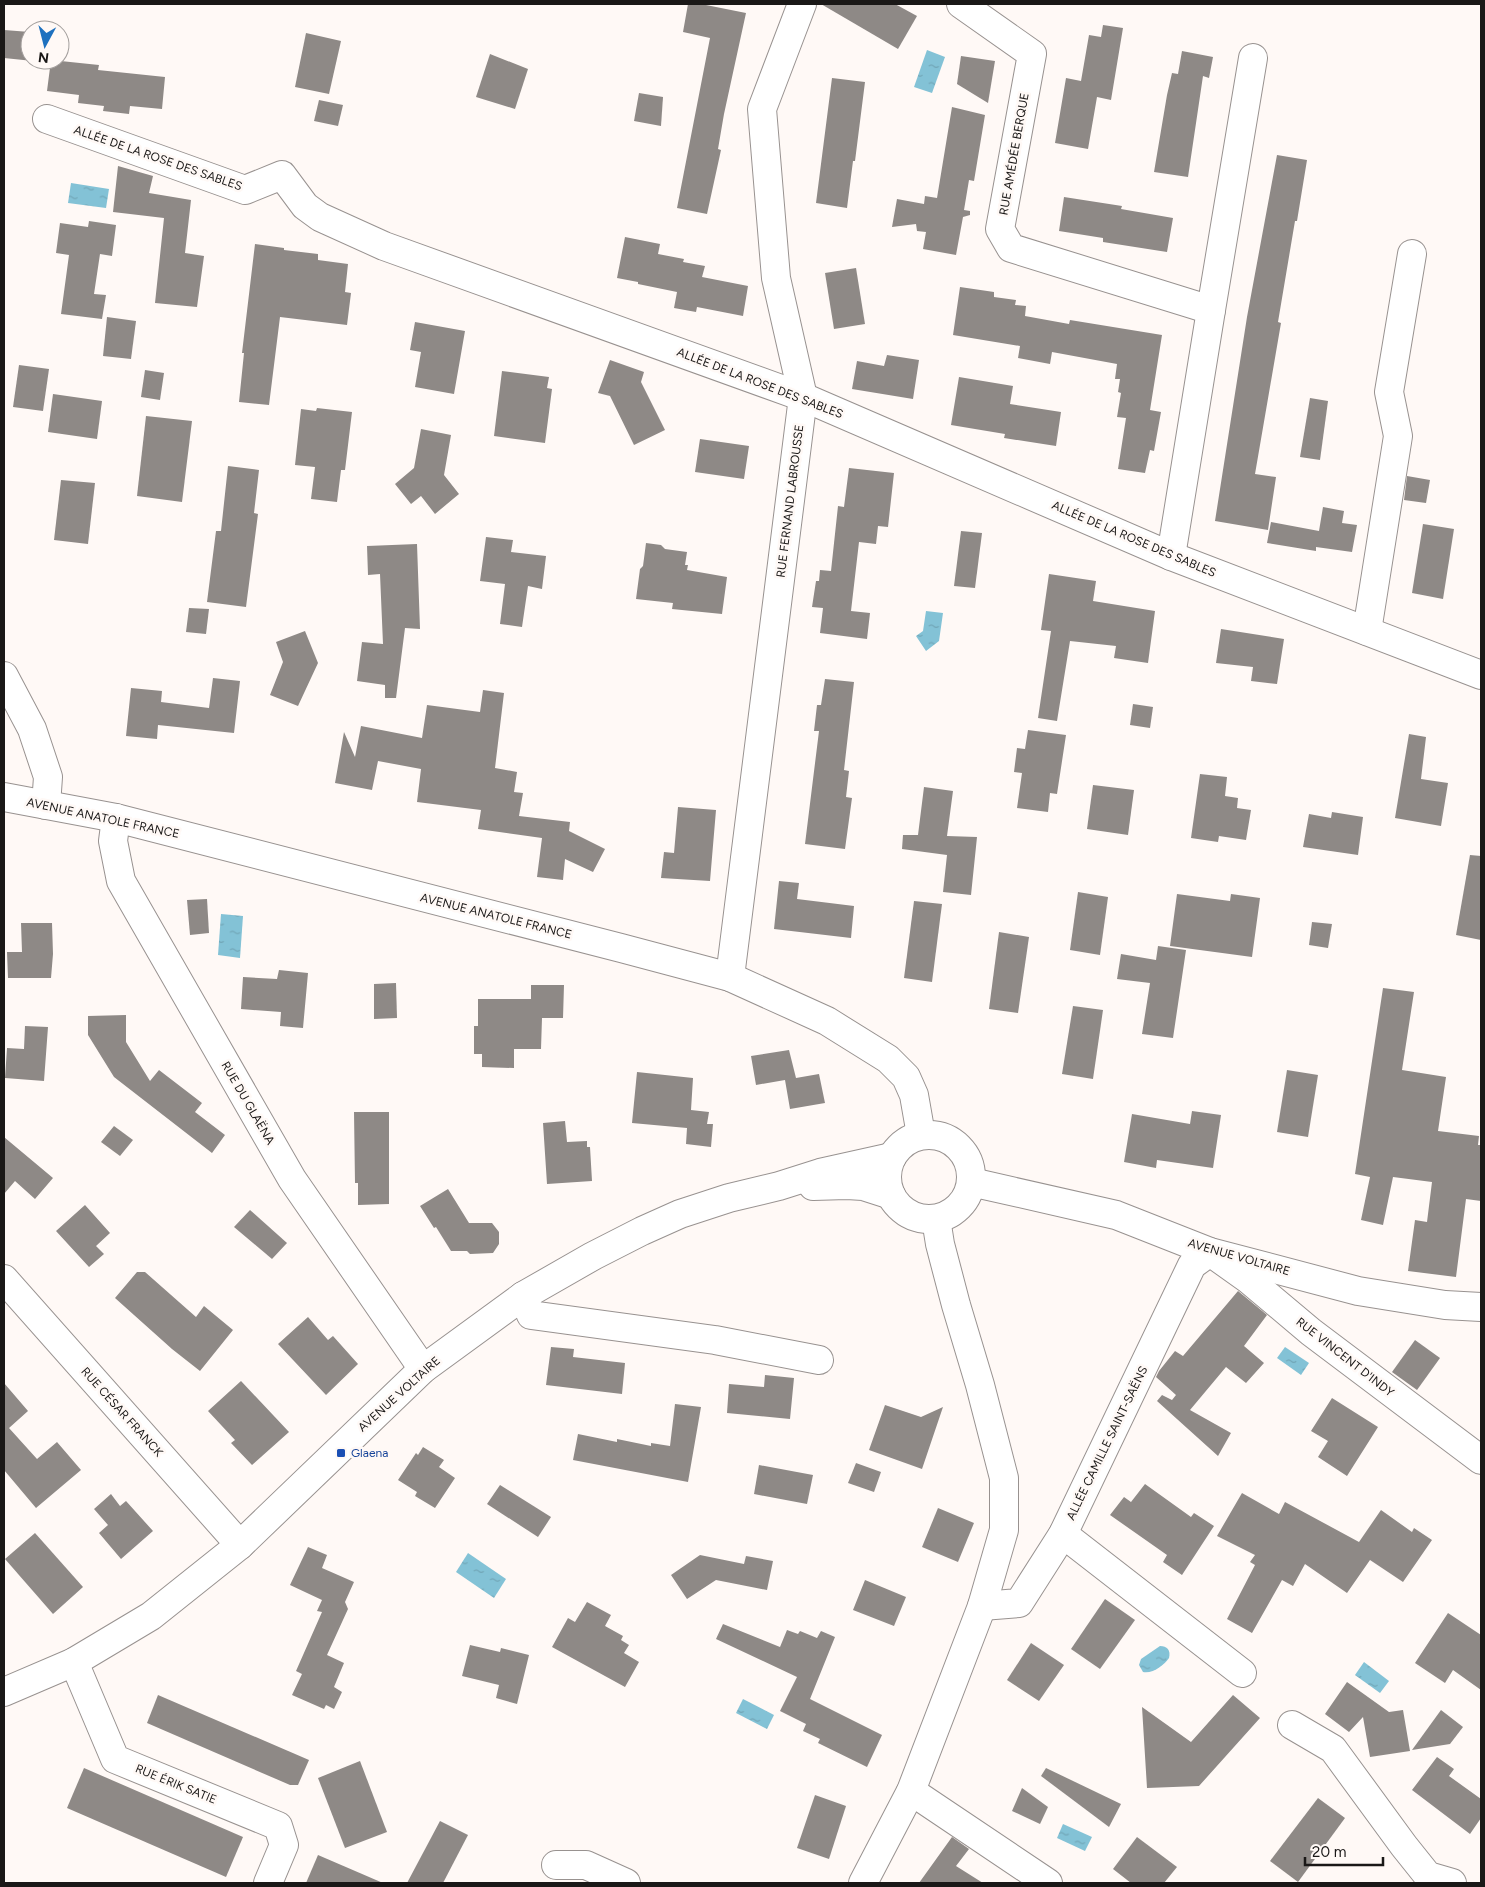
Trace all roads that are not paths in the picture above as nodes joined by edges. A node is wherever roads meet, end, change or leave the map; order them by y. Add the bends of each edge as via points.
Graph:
1 (802, 4) edge
2 (961, 4) edge
3 (1253, 58) dead end
4 (46, 119) dead end
5 (1412, 254) dead end
6 (1211, 310) junction
7 (803, 397) junction
8 (1171, 556) junction
9 (1367, 631) junction
10 (1481, 675) edge
11 (4, 676) edge
12 (4, 797) edge
13 (46, 805) junction
14 (116, 818) junction
15 (730, 977) junction
16 (921, 1135) junction
17 (892, 1157) junction
18 (971, 1182) junction
19 (778, 1186) junction
20 (891, 1195) junction
21 (936, 1219) junction
22 (1210, 1252) junction
23 (4, 1279) edge
24 (523, 1296) junction
25 (1481, 1307) edge
26 (819, 1360) dead end
27 (423, 1369) junction
28 (1481, 1460) edge
29 (1063, 1534) junction
30 (240, 1545) junction
31 (982, 1606) junction
32 (74, 1662) junction
33 (1242, 1672) dead end
34 (4, 1692) edge
35 (1292, 1725) dead end
36 (911, 1791) junction
37 (556, 1865) dead end
38 (268, 1883) edge
39 (626, 1883) edge
40 (863, 1883) edge
41 (1048, 1883) edge
42 (1452, 1883) edge

1 - 7 street, RUE FERNAND LABROUSSE via 762,109 776,278
2 - 6 street, RUE AMÉDÉE BERQUE via 1032,54 1000,229 1011,248
3 - 6 street
4 - 7 street, ALLÉE DE LA ROSE DES SABLES via 245,190 282,175 305,206 320,218 384,246
5 - 9 street via 1389,392 1398,436
6 - 8 street
7 - 8 street, ALLÉE DE LA ROSE DES SABLES
7 - 15 street, RUE FERNAND LABROUSSE
8 - 9 street, ALLÉE DE LA ROSE DES SABLES
9 - 10 street, ALLÉE DE LA ROSE DES SABLES
11 - 13 street via 36,738 48,777
12 - 13 street, AVENUE ANATOLE FRANCE
13 - 14 street, AVENUE ANATOLE FRANCE
14 - 15 street, AVENUE ANATOLE FRANCE
14 - 27 street, RUE DU GLAËNA via 113,841 121,882 292,1179
15 - 16 street, AVENUE ANATOLE FRANCE via 827,1021 888,1059 906,1077 914,1095
16 - 17 street via 904,1143
16 - 18 street via 947,1138 958,1146 966,1156
17 - 19 street, AVENUE VOLTAIRE
17 - 20 street via 887,1168
18 - 21 street via 960,1206
18 - 22 street, AVENUE VOLTAIRE via 1116,1215
19 - 20 street, AVENUE VOLTAIRE via 864,1186
19 - 24 street, AVENUE VOLTAIRE via 729,1198 665,1221 593,1256
20 - 21 street via 909,1214 922,1219
21 - 31 street via 956,1306 1004,1478 1004,1530
22 - 25 street, AVENUE VOLTAIRE via 1358,1291 1445,1305
22 - 28 street, RUE VINCENT D'INDY
22 - 29 street, ALLÉE CAMILLE SAINT-SAËNS via 1192,1265
23 - 30 street, RUE CÉSAR FRANCK
24 - 26 street via 531,1315 715,1340
24 - 27 street, AVENUE VOLTAIRE
27 - 30 street, AVENUE VOLTAIRE
29 - 31 street, ALLÉE CAMILLE SAINT-SAËNS via 1019,1603
29 - 33 street
30 - 32 street, AVENUE VOLTAIRE via 151,1616
31 - 36 street
32 - 34 street, AVENUE VOLTAIRE
32 - 38 street, RUE ÉRIK SATIE via 115,1759 278,1826 284,1845
35 - 42 street via 1333,1749 1428,1876
36 - 40 street
36 - 41 street
37 - 39 street via 586,1865

